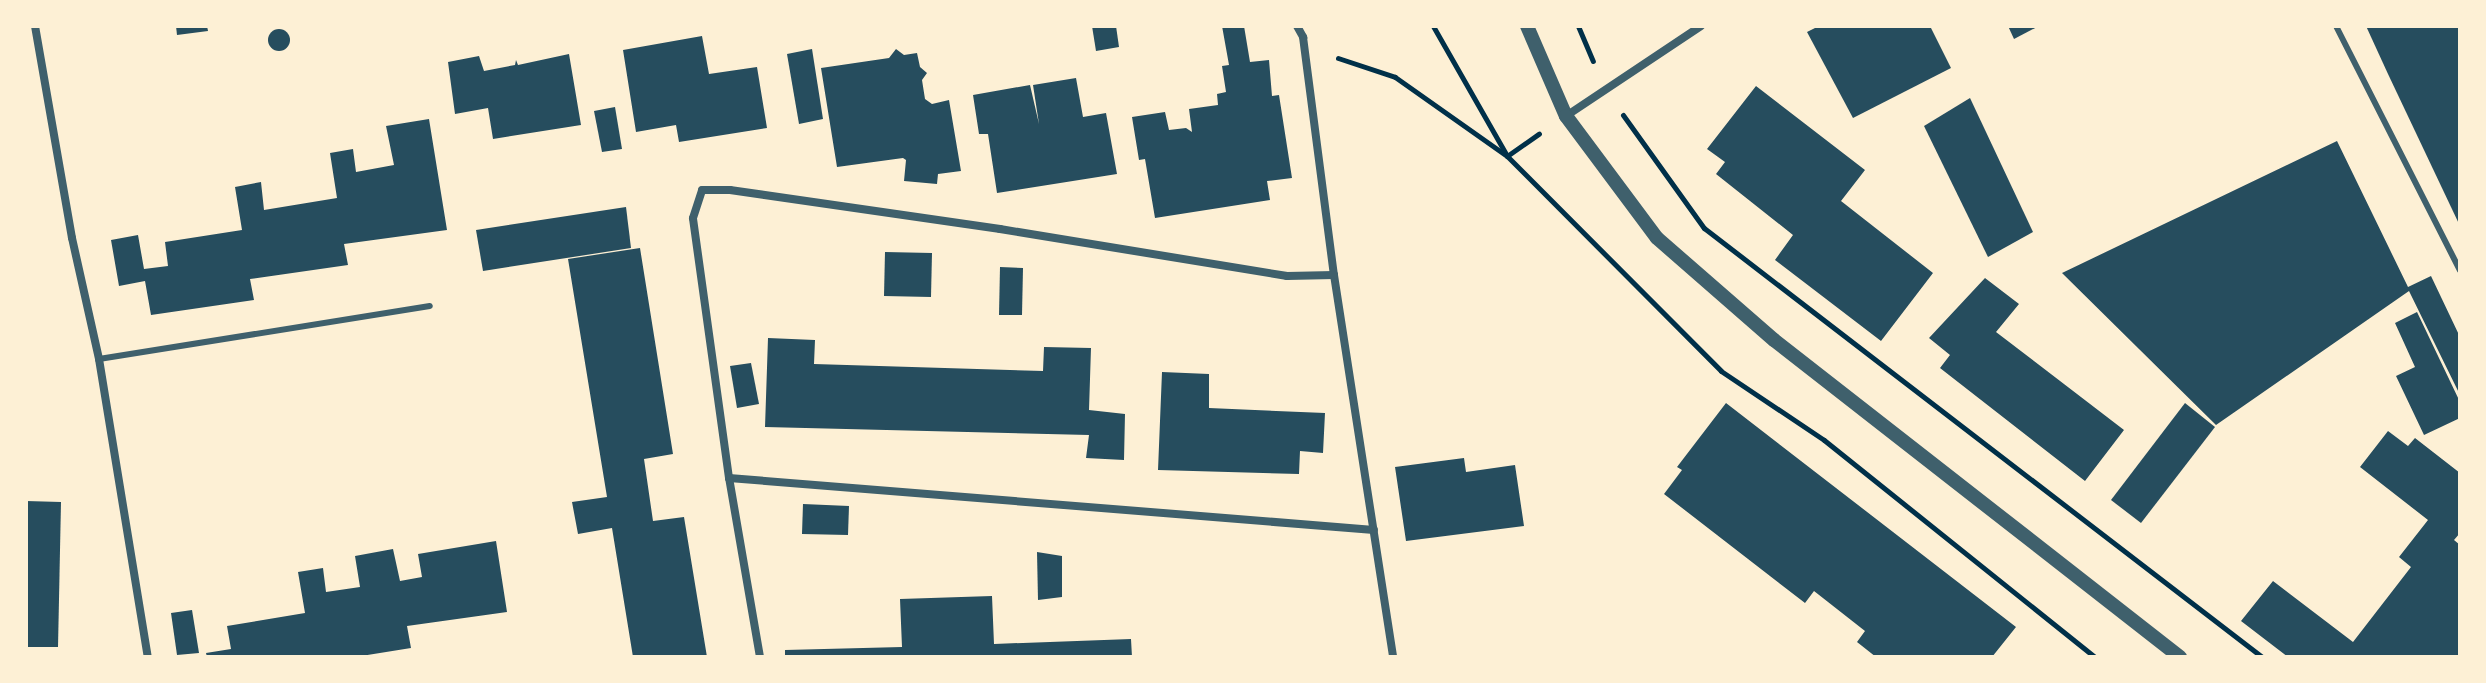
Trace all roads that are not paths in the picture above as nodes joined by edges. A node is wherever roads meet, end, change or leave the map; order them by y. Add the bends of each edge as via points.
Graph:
1 (35, 26) edge
2 (1297, 26) edge
3 (1527, 26) edge
4 (1701, 26) edge
5 (2336, 26) edge
6 (1566, 116) junction
7 (2460, 270) edge
8 (1334, 275) junction
9 (430, 306) dead end
10 (99, 359) junction
11 (729, 478) junction
12 (1374, 530) junction
13 (148, 657) edge
14 (760, 657) edge
15 (1393, 657) edge
16 (2180, 657) edge

1 - 10 street
2 - 8 street via 1303,37
3 - 6 street
4 - 6 street
5 - 7 lane
6 - 16 street via 1657,238 1774,340
8 - 11 street via 1287,276 775,196 702,190 693,218
8 - 12 street
9 - 10 lane
10 - 13 street
11 - 12 street
11 - 14 street
12 - 15 street

